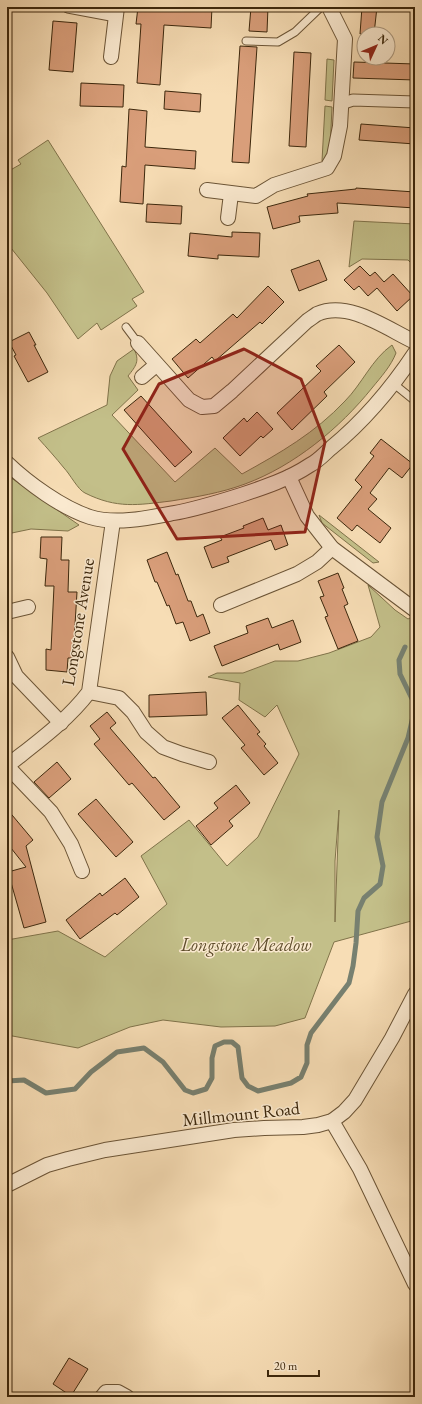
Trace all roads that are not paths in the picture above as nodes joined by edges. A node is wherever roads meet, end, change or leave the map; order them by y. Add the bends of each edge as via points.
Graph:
1 (68, 7) edge
2 (322, 7) edge
3 (329, 7) edge
4 (116, 11) edge
5 (246, 41) dead end
6 (111, 57) dead end
7 (415, 102) edge
8 (341, 104) junction
9 (207, 190) dead end
10 (231, 194) junction
11 (228, 218) dead end
12 (126, 327) dead end
13 (415, 342) edge
14 (138, 343) joint
15 (415, 353) edge
16 (156, 364) junction
17 (142, 377) dead end
18 (394, 384) junction
19 (415, 401) edge
20 (7, 463) edge
21 (289, 477) junction
22 (113, 520) junction
23 (332, 548) junction
24 (221, 605) dead end
25 (28, 607) dead end
26 (415, 610) edge
27 (7, 612) edge
28 (7, 657) edge
29 (90, 692) junction
30 (61, 722) junction
31 (208, 762) dead end
32 (7, 766) edge
33 (82, 870) dead end
34 (415, 994) edge
35 (332, 1121) junction
36 (7, 1185) edge
37 (415, 1284) edge
38 (102, 1397) edge
39 (127, 1397) edge

1 - 4 street
2 - 5 lane via 295,32 278,42
3 - 8 street via 345,40
4 - 6 street
7 - 8 street via 353,100
8 - 10 street via 334,156 327,168 274,185 256,196
9 - 10 street
10 - 11 street
12 - 14 lane
13 - 16 street via 354,312 335,310 318,314 307,321 214,406 202,407 189,400
14 - 16 street
15 - 18 street
16 - 17 street
18 - 19 lane
18 - 21 street via 344,438 311,465
20 - 22 street via 43,492 69,507 90,517
21 - 22 street via 189,510 153,517
21 - 23 street via 307,516
22 - 29 street, Longstone Avenue
23 - 24 street via 317,562 297,574
23 - 26 street
25 - 27 street
28 - 30 street via 16,676
29 - 30 street, Longstone Avenue
29 - 31 street via 119,698 133,712 146,732 163,747
30 - 32 street, Longstone Avenue
32 - 33 street via 51,812 71,844
34 - 35 street, Millmount Road via 355,1100
35 - 36 street, Millmount Road via 303,1127 234,1130 105,1150 47,1165
35 - 37 street via 360,1169
38 - 39 street via 106,1392 118,1392

